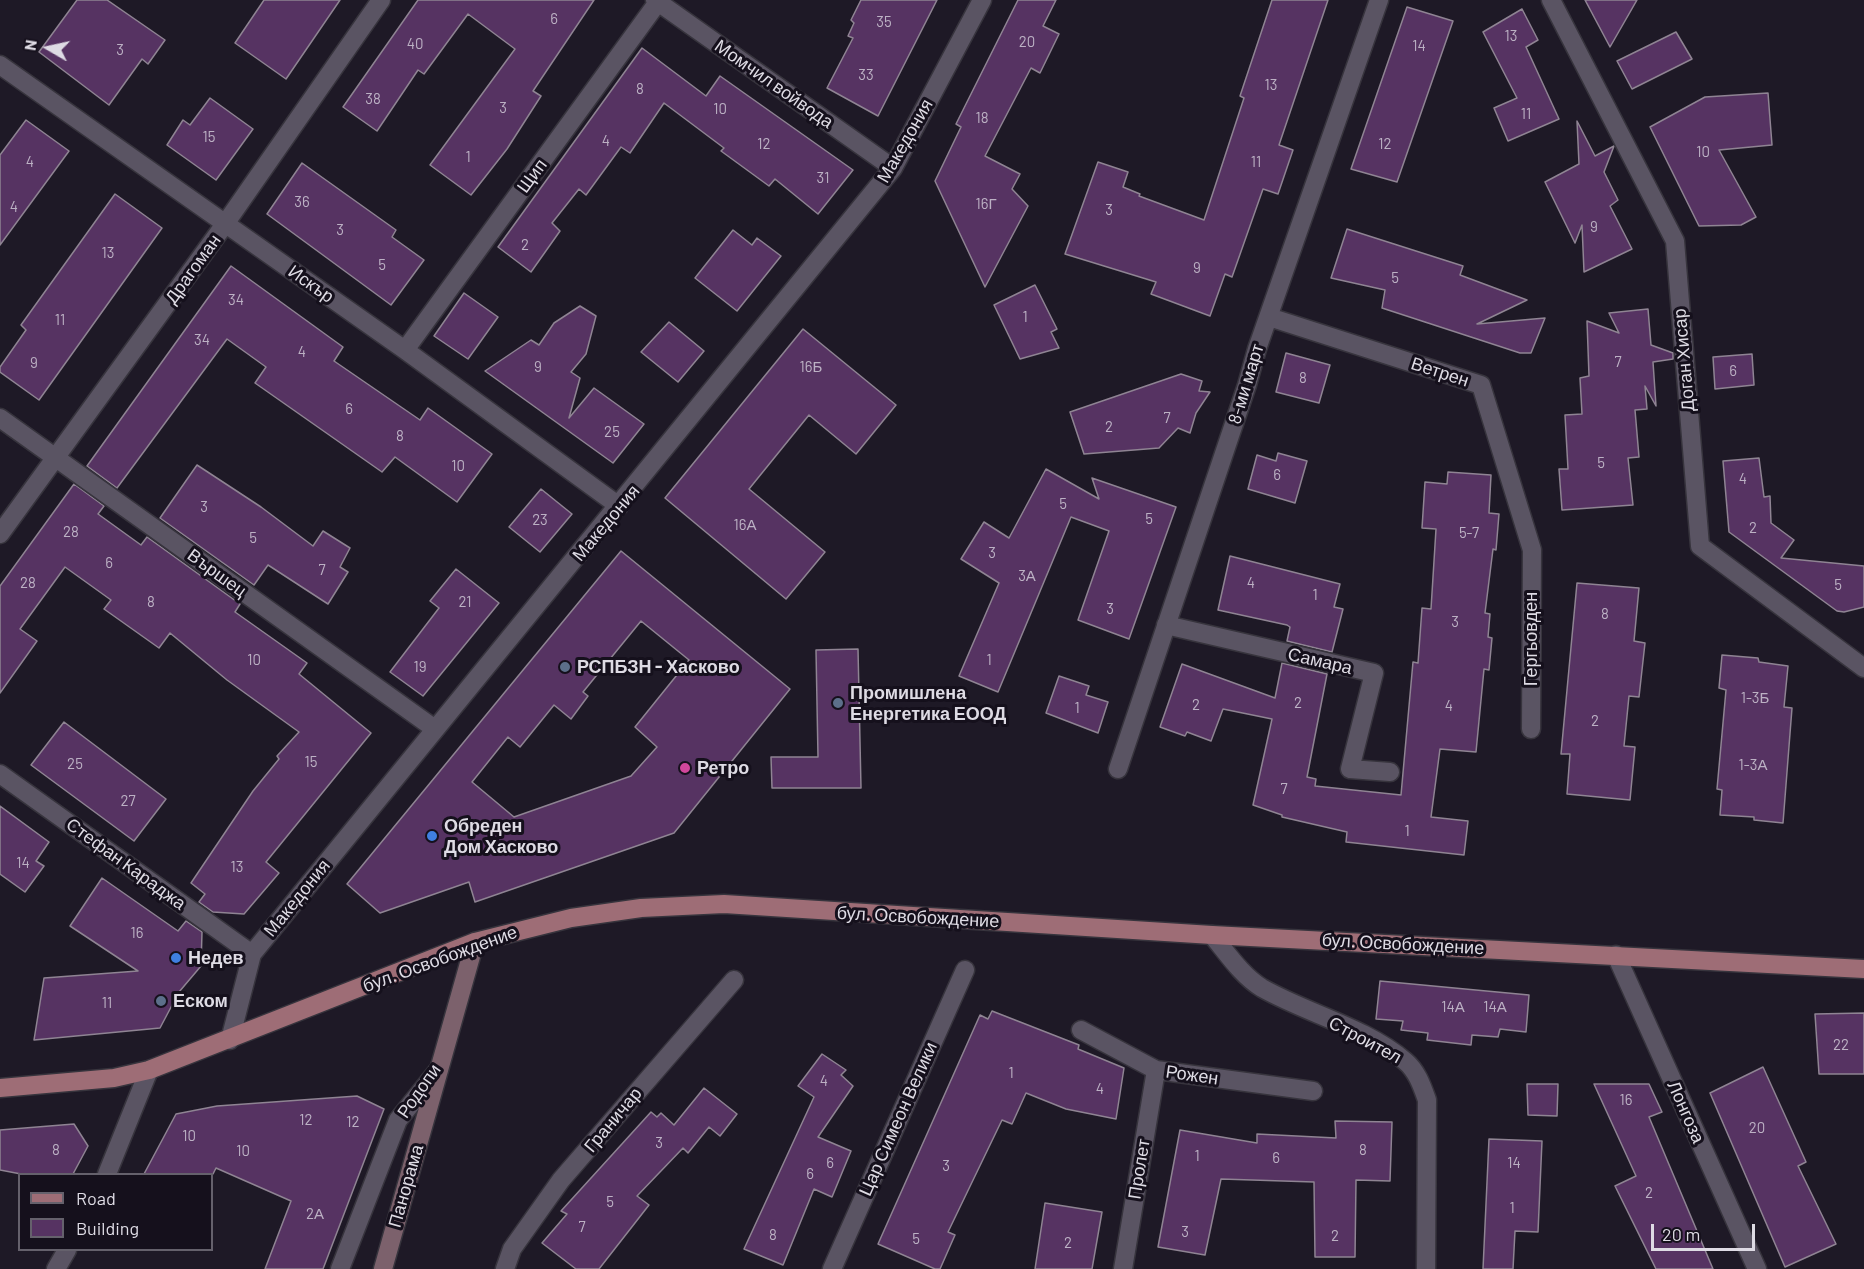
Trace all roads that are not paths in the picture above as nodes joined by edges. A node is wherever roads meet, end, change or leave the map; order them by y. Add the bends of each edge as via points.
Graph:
1 (381, 0) edge
2 (982, 0) edge
3 (1379, 0) edge
4 (1551, 0) edge
5 (657, 1) edge
6 (0, 65) edge
7 (893, 168) junction
8 (225, 224) junction
9 (1269, 317) junction
10 (405, 350) junction
11 (0, 418) edge
12 (56, 457) junction
13 (619, 506) junction
14 (0, 534) edge
15 (1532, 550) joint
16 (1166, 625) junction
17 (1864, 668) edge
18 (435, 729) junction
19 (1531, 729) dead end
20 (1118, 769) dead end
21 (1390, 772) dead end
22 (0, 774) edge
23 (1212, 935) junction
24 (475, 942) junction
25 (252, 954) junction
26 (1616, 955) junction
27 (1864, 969) edge
28 (965, 970) dead end
29 (734, 980) dead end
30 (1081, 1030) dead end
31 (230, 1040) junction
32 (439, 1069) junction
33 (149, 1070) junction
34 (1156, 1070) junction
35 (0, 1088) edge
36 (1313, 1091) dead end
37 (109, 1171) edge
38 (66, 1251) edge
39 (56, 1269) edge
40 (340, 1269) edge
41 (383, 1269) edge
42 (505, 1269) edge
43 (832, 1269) edge
44 (1123, 1269) edge
45 (1426, 1269) edge
46 (1757, 1269) edge

1 - 8 street, Драгоман
2 - 7 street, Македония
3 - 9 street, 8-ми март
4 - 17 street, Доган Хисар via 1674,241 1700,546
5 - 7 street, Момчил войвода
5 - 10 street, Щип
6 - 8 street, Искър
7 - 13 street, Македония
8 - 10 street, Искър
8 - 12 street, Драгоман
9 - 15 street, Ветрен via 1481,385
9 - 16 street, 8-ми март
10 - 13 street, Искър
11 - 12 street, Вършец
12 - 14 street, Драгоман
12 - 18 street, Вършец
13 - 18 street, Македония
15 - 19 street, Гергьовден
16 - 20 street, 8-ми март
16 - 21 street, Самара via 1374,673 1350,769
18 - 25 street, Македония
22 - 25 street, Стефан Караджа
23 - 24 main road, бул. Освобождение via 724,904 640,908 571,918
23 - 26 main road, бул. Освобождение
23 - 45 street, Строител via 1260,987 1369,1039 1406,1061 1419,1077 1427,1100
24 - 31 main road, бул. Освобождение
24 - 32 street, Родопи
25 - 31 street, Македония
26 - 27 main road, бул. Освобождение
26 - 46 street, Лонгоза
28 - 43 street, Цар Симеон Велики
29 - 42 street, Граничар via 561,1180 512,1249
30 - 34 street, Рожен
31 - 33 main road, бул. Освобождение
32 - 40 street, Родопи via 398,1120
32 - 41 street, Панорама
33 - 35 main road, бул. Освобождение via 114,1078
33 - 37 street
34 - 36 street, Рожен
34 - 44 street, Пролет
38 - 39 street

